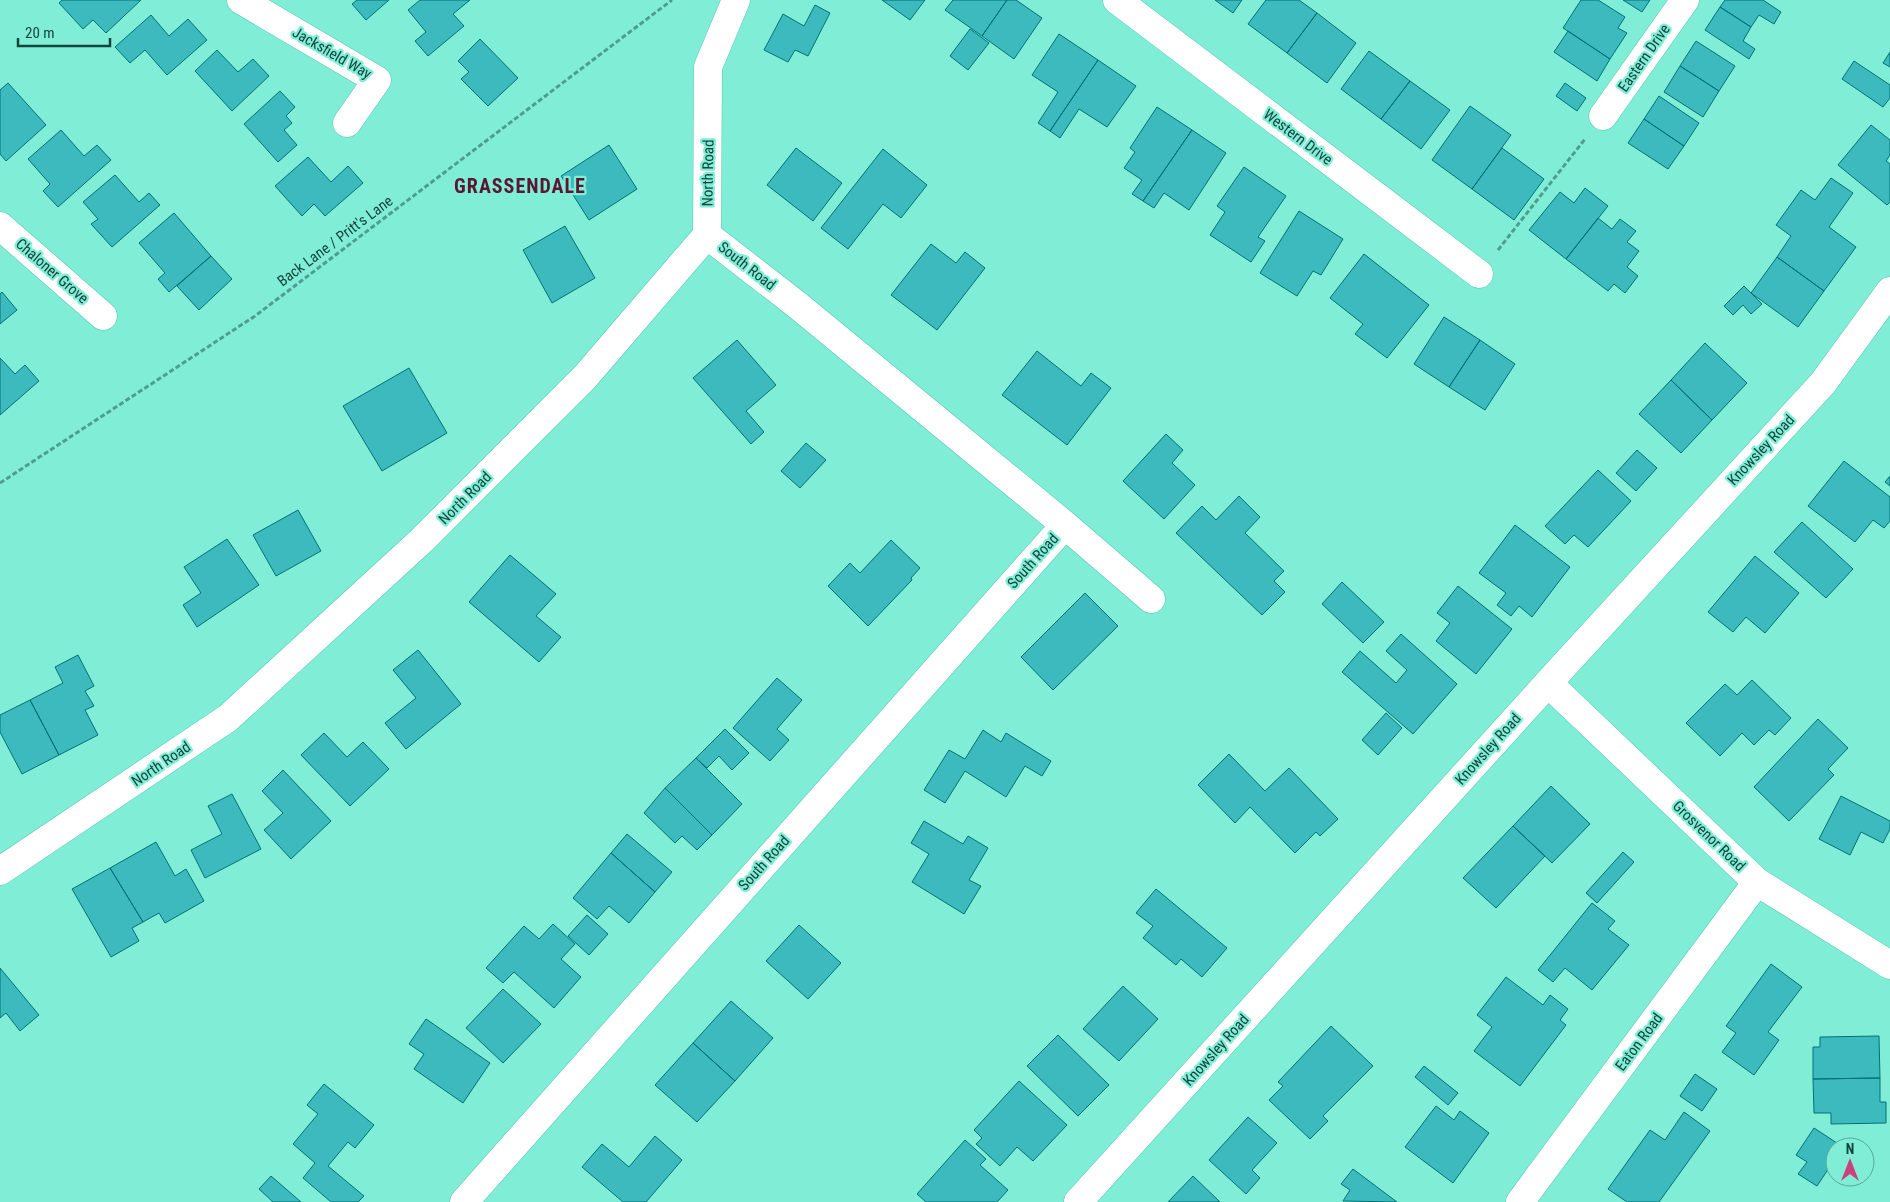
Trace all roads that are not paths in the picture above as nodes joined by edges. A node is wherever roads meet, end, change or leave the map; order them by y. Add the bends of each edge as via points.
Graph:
1 (241, 0) edge
2 (736, 0) edge
3 (1117, 0) edge
4 (1685, 0) edge
5 (1603, 116) road end
6 (347, 123) dead end
7 (0, 226) edge
8 (708, 235) junction
9 (1479, 274) road end
10 (1890, 291) edge
11 (103, 316) dead end
12 (1065, 525) junction
13 (1150, 599) dead end
14 (1548, 682) junction
15 (0, 871) edge
16 (1757, 882) junction
17 (1890, 965) edge
18 (464, 1202) edge
19 (1078, 1202) edge
20 (1520, 1202) edge

1 - 6 street, Jacksfield Way via 377,80
2 - 8 street, North Road via 708,67
3 - 9 street, Western Drive
4 - 5 street, Eastern Drive
7 - 11 street, Chaloner Grove
8 - 12 street, South Road
8 - 15 street, North Road via 585,378 422,540 228,718
10 - 14 street, Knowsley Road via 1823,383
12 - 13 street, South Road
12 - 18 street, South Road
14 - 16 street, Grosvenor Road
14 - 19 street, Knowsley Road
16 - 17 street, Grosvenor Road
16 - 20 street, Eaton Road

